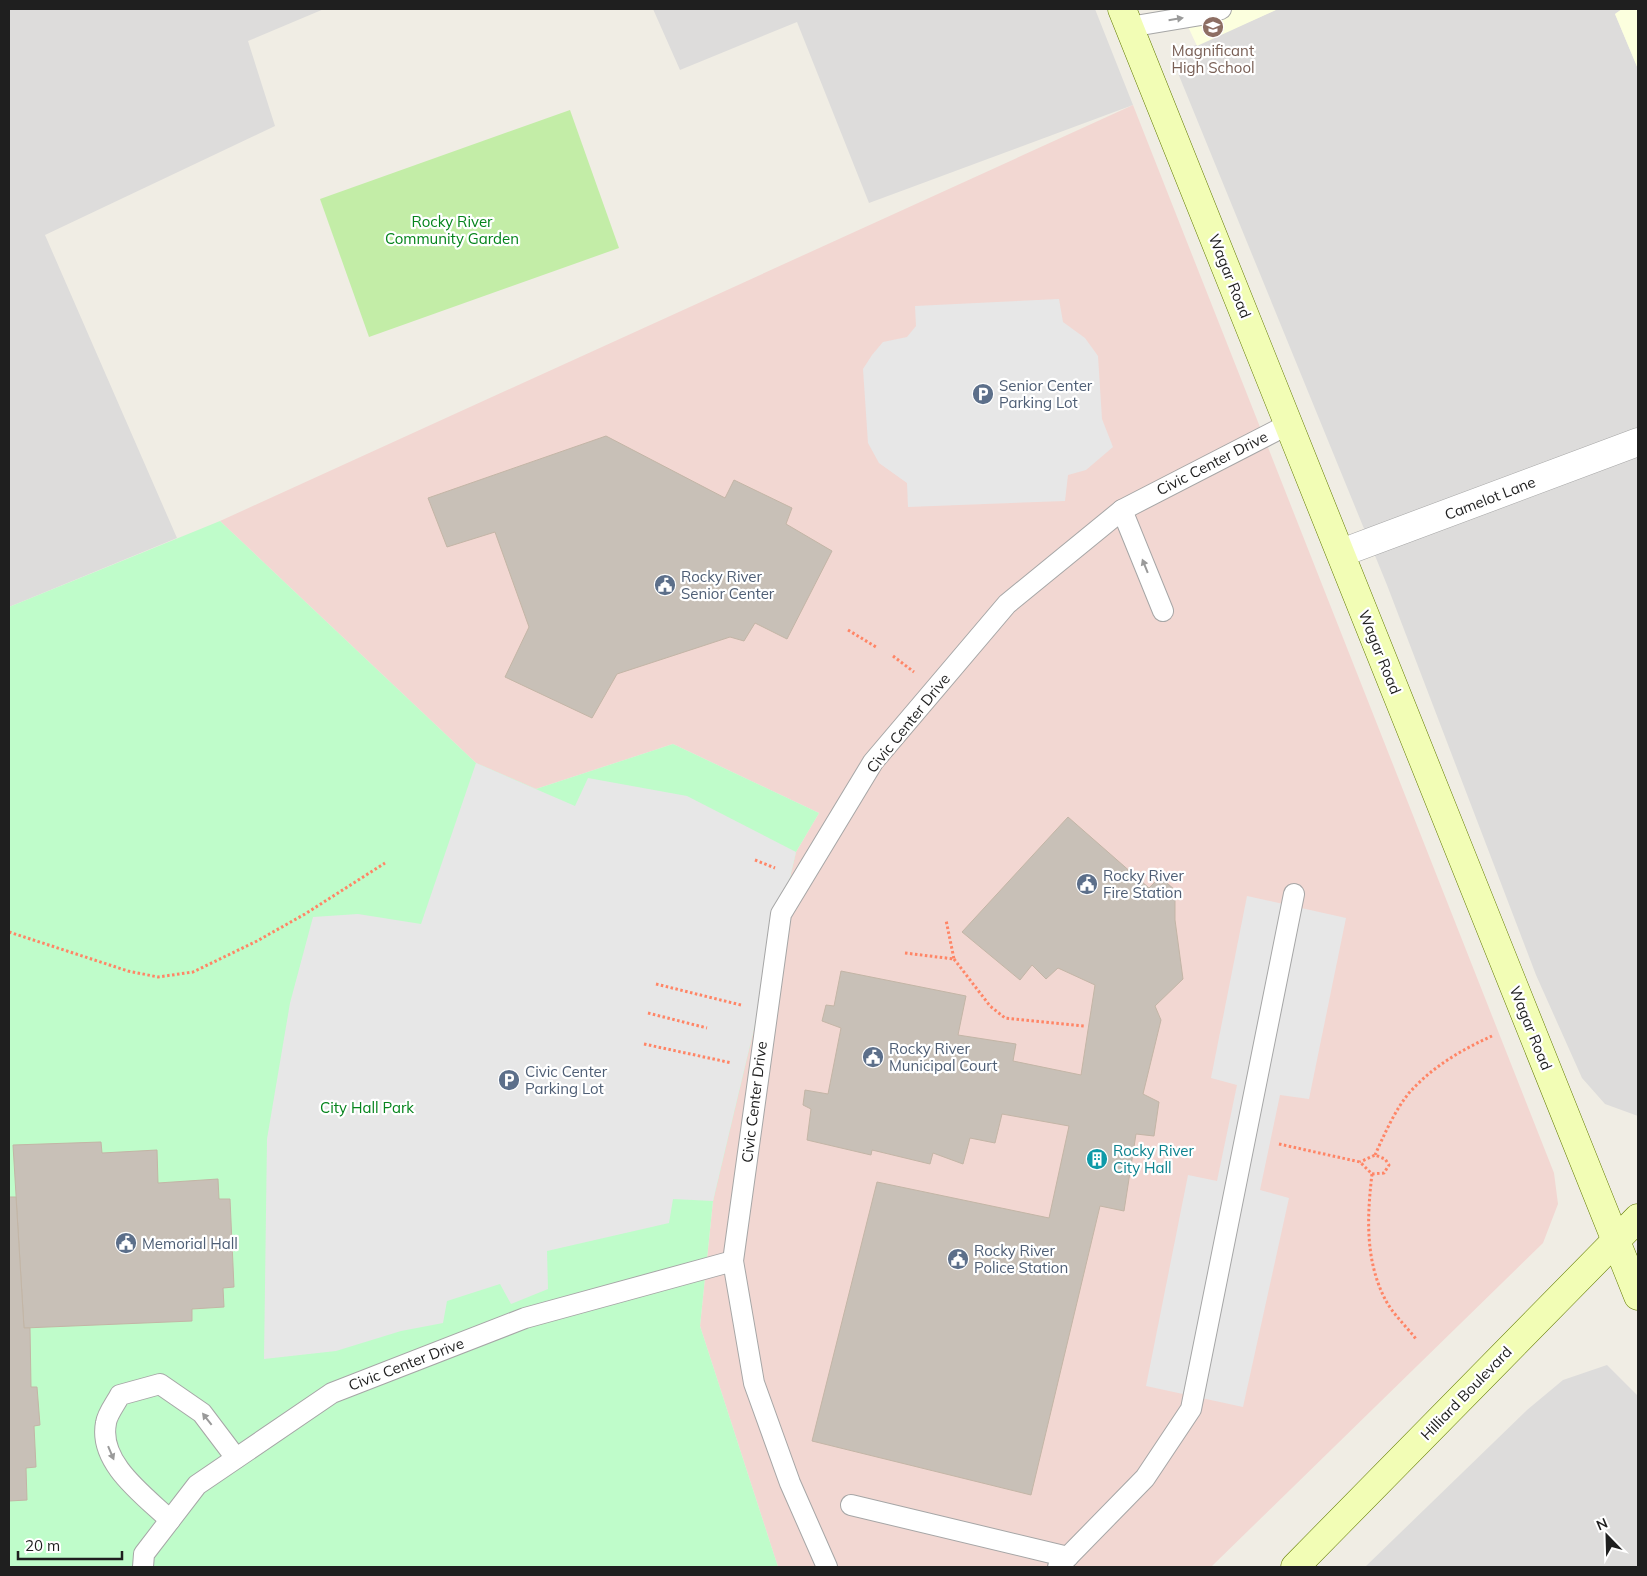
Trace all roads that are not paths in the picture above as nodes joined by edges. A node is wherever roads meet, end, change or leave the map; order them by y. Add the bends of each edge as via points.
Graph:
1 (1153, 9) edge
2 (1221, 9) edge
3 (1126, 18) edge
4 (1289, 424) junction
5 (1638, 442) edge
6 (1122, 510) junction
7 (1341, 553) junction
8 (1163, 611) dead end
9 (1294, 894) dead end
10 (1638, 1218) edge
11 (1616, 1240) junction
12 (733, 1261) junction
13 (1638, 1296) edge
14 (236, 1458) junction
15 (851, 1505) dead end
16 (170, 1520) junction
17 (1063, 1562) edge
18 (143, 1567) edge
19 (827, 1567) edge
20 (1294, 1567) edge

1 - 3 lane
3 -> 2 lane via 1207,14
3 - 4 main road, Wagar Road
4 - 6 lane, Civic Center Drive
4 - 7 main road, Wagar Road
5 - 7 street, Camelot Lane
8 -> 6 lane
6 - 12 lane, Civic Center Drive via 1007,604 873,762 781,914
7 - 11 main road, Wagar Road
9 - 17 lane via 1191,1409 1145,1478
10 - 11 main road, Hilliard Boulevard
11 - 13 main road, Wagar Road
11 - 20 main road, Hilliard Boulevard
12 - 14 lane, Civic Center Drive via 525,1318 350,1386 332,1394
12 - 19 lane, Civic Center Drive via 754,1383 790,1483
14 - 16 lane, Civic Center Drive via 197,1484
14 -> 16 lane via 202,1413 160,1384 120,1395 106,1422 108,1449 121,1474
15 - 17 lane
16 - 18 lane, Civic Center Drive via 144,1554

